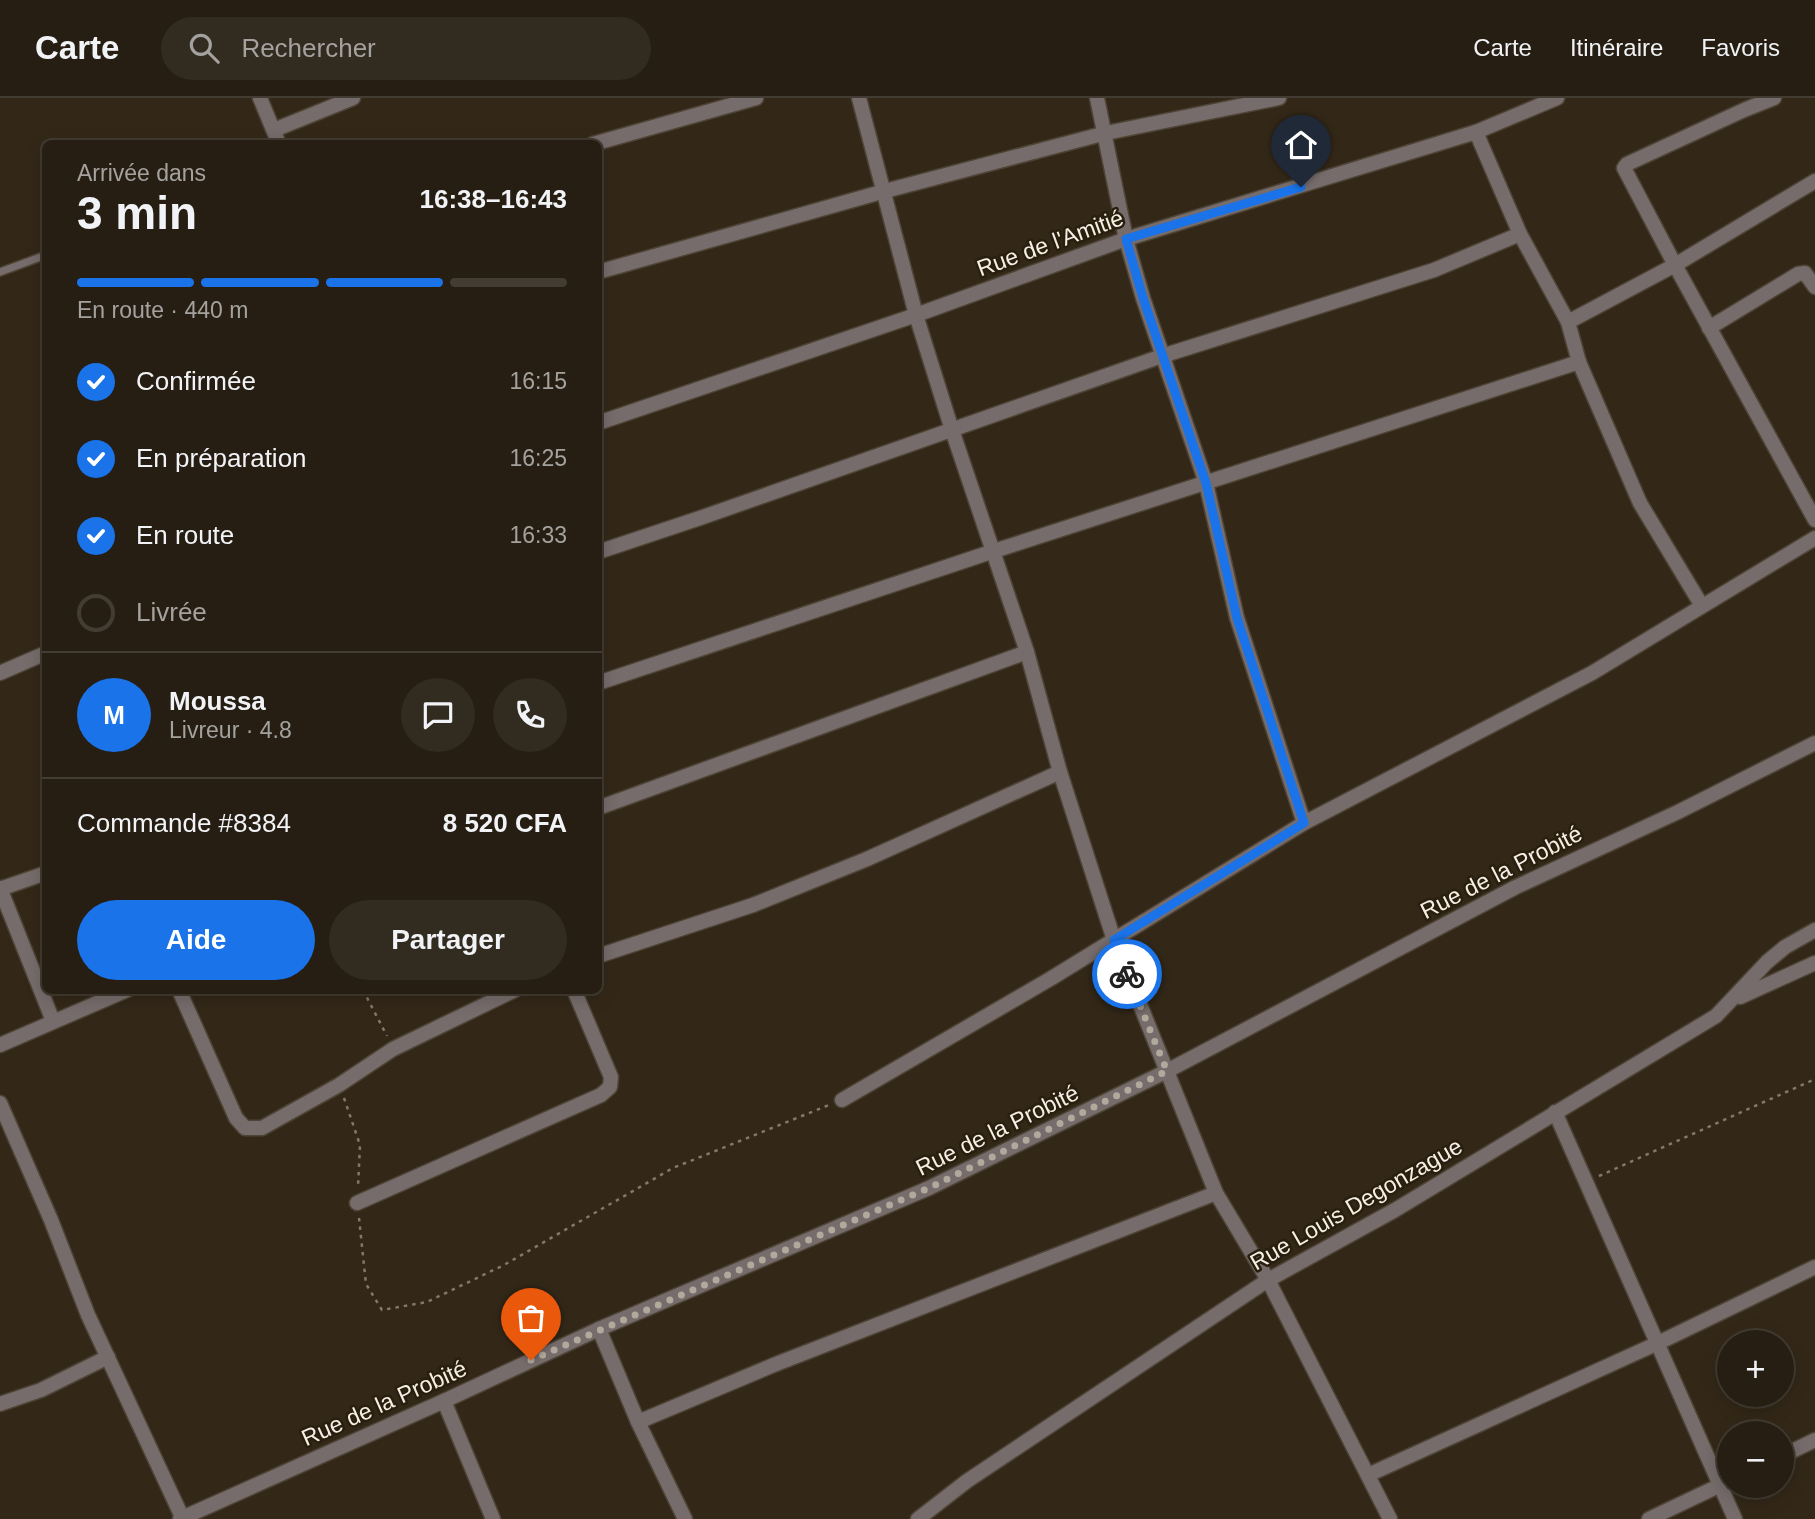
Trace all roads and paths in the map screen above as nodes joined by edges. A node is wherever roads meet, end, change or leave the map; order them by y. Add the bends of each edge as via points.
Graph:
1 (260, 98) edge
2 (353, 98) edge
3 (756, 98) edge
4 (859, 98) edge
5 (1097, 98) edge
6 (1279, 98) edge
7 (1557, 98) edge
8 (1774, 98) edge
9 (1476, 132) junction
10 (1106, 133) junction
11 (276, 137) edge
12 (602, 141) edge
13 (1815, 181) edge
14 (885, 191) junction
15 (1520, 234) junction
16 (1126, 239) junction
17 (42, 256) edge
18 (1675, 265) junction
19 (602, 271) edge
20 (0, 272) edge
21 (1815, 287) edge
22 (916, 315) junction
23 (1568, 322) junction
24 (1709, 328) junction
25 (1162, 356) junction
26 (1579, 362) junction
27 (602, 422) edge
28 (952, 430) junction
29 (1206, 483) junction
30 (1815, 520) edge
31 (1815, 538) edge
32 (602, 551) edge
33 (994, 551) junction
34 (1702, 606) junction
35 (1027, 652) junction
36 (42, 655) edge
37 (0, 673) edge
38 (602, 681) edge
39 (1815, 743) edge
40 (1060, 772) junction
41 (602, 807) edge
42 (1304, 823) junction
43 (42, 874) edge
44 (0, 888) edge
45 (1815, 930) edge
46 (1114, 940) junction
47 (602, 955) edge
48 (1815, 963) edge
49 (42, 993) edge
50 (42, 994) edge
51 (117, 994) edge
52 (181, 994) edge
53 (365, 994) edge
54 (507, 994) edge
55 (576, 994) edge
56 (1733, 1000) junction
57 (53, 1021) junction
58 (0, 1045) edge
59 (393, 1049) junction
60 (1167, 1071) junction
61 (1813, 1080) dead end
62 (339, 1086) junction
63 (842, 1100) joint
64 (0, 1103) edge
65 (1555, 1112) junction
66 (1586, 1182) junction
67 (1216, 1193) junction
68 (357, 1203) junction
69 (1815, 1267) edge
70 (1268, 1280) junction
71 (599, 1329) junction
72 (1658, 1343) junction
73 (108, 1357) junction
74 (444, 1402) junction
75 (0, 1404) edge
76 (638, 1422) junction
77 (1815, 1440) edge
78 (1794, 1450) edge
79 (1717, 1466) edge
80 (1367, 1475) junction
81 (1717, 1487) edge
82 (1729, 1498) edge
83 (182, 1519) edge
84 (493, 1519) edge
85 (685, 1519) edge
86 (918, 1519) edge
87 (1390, 1519) edge
88 (1649, 1519) edge
89 (1735, 1519) edge

1 - 11 street
2 - 11 street
3 - 12 street
4 - 14 street
5 - 10 street
6 - 10 street
7 - 9 street, Rue de l'Amitié
8 - 18 street via 1624,167
9 - 15 street
9 - 16 street, Rue de l'Amitié
10 - 14 street
10 - 16 street
13 - 18 street
14 - 19 street
14 - 22 street
15 - 23 street
15 - 25 street via 1434,270
16 - 22 street, Rue de l'Amitié
16 - 25 street
17 - 20 lane
18 - 23 street
18 - 24 street
21 - 24 street via 1805,273 1798,274
22 - 27 street, Rue de l'Amitié
22 - 28 street
23 - 26 street
24 - 30 street
25 - 28 street
25 - 29 street
26 - 29 street
26 - 34 street via 1640,503
28 - 32 street
28 - 33 street
29 - 33 street
29 - 42 street via 1237,618
31 - 34 street
33 - 35 street
33 - 38 street
34 - 42 street via 1592,673
35 - 40 street
35 - 41 street
36 - 37 street
39 - 60 street, Rue de la Probité via 1516,887
40 - 46 street
40 - 47 street via 753,905
42 - 46 street
43 - 44 street
44 - 49 street
45 - 56 street, Rue Louis Degonzague via 1767,962
46 - 60 street
46 - 63 street
48 - 56 street
50 - 57 street
51 - 57 street
52 - 62 street via 236,1118 245,1128 262,1128
53 - 59 path
54 - 59 street
55 - 68 street via 611,1077 610,1087 601,1096
56 - 65 street, Rue Louis Degonzague via 1703,1025
57 - 58 street
59 - 62 street
60 - 67 street
60 - 71 street, Rue de la Probité via 929,1188
61 - 66 path
62 - 68 path via 360,1145
63 - 68 path via 673,1168 504,1265 427,1302 382,1310 366,1283
64 - 73 street
65 - 66 street
65 - 70 street, Rue Louis Degonzague via 1395,1210
66 - 72 street
67 - 70 street
67 - 76 street
69 - 72 street
70 - 80 street
70 - 86 street, Rue Louis Degonzague via 967,1480
71 - 74 street, Rue de la Probité
71 - 76 street
72 - 79 street
72 - 80 street
73 - 75 street via 41,1390
73 - 83 street
74 - 83 street, Rue de la Probité
74 - 84 street
76 - 85 street
77 - 78 street
80 - 87 street
81 - 88 street
82 - 89 street

